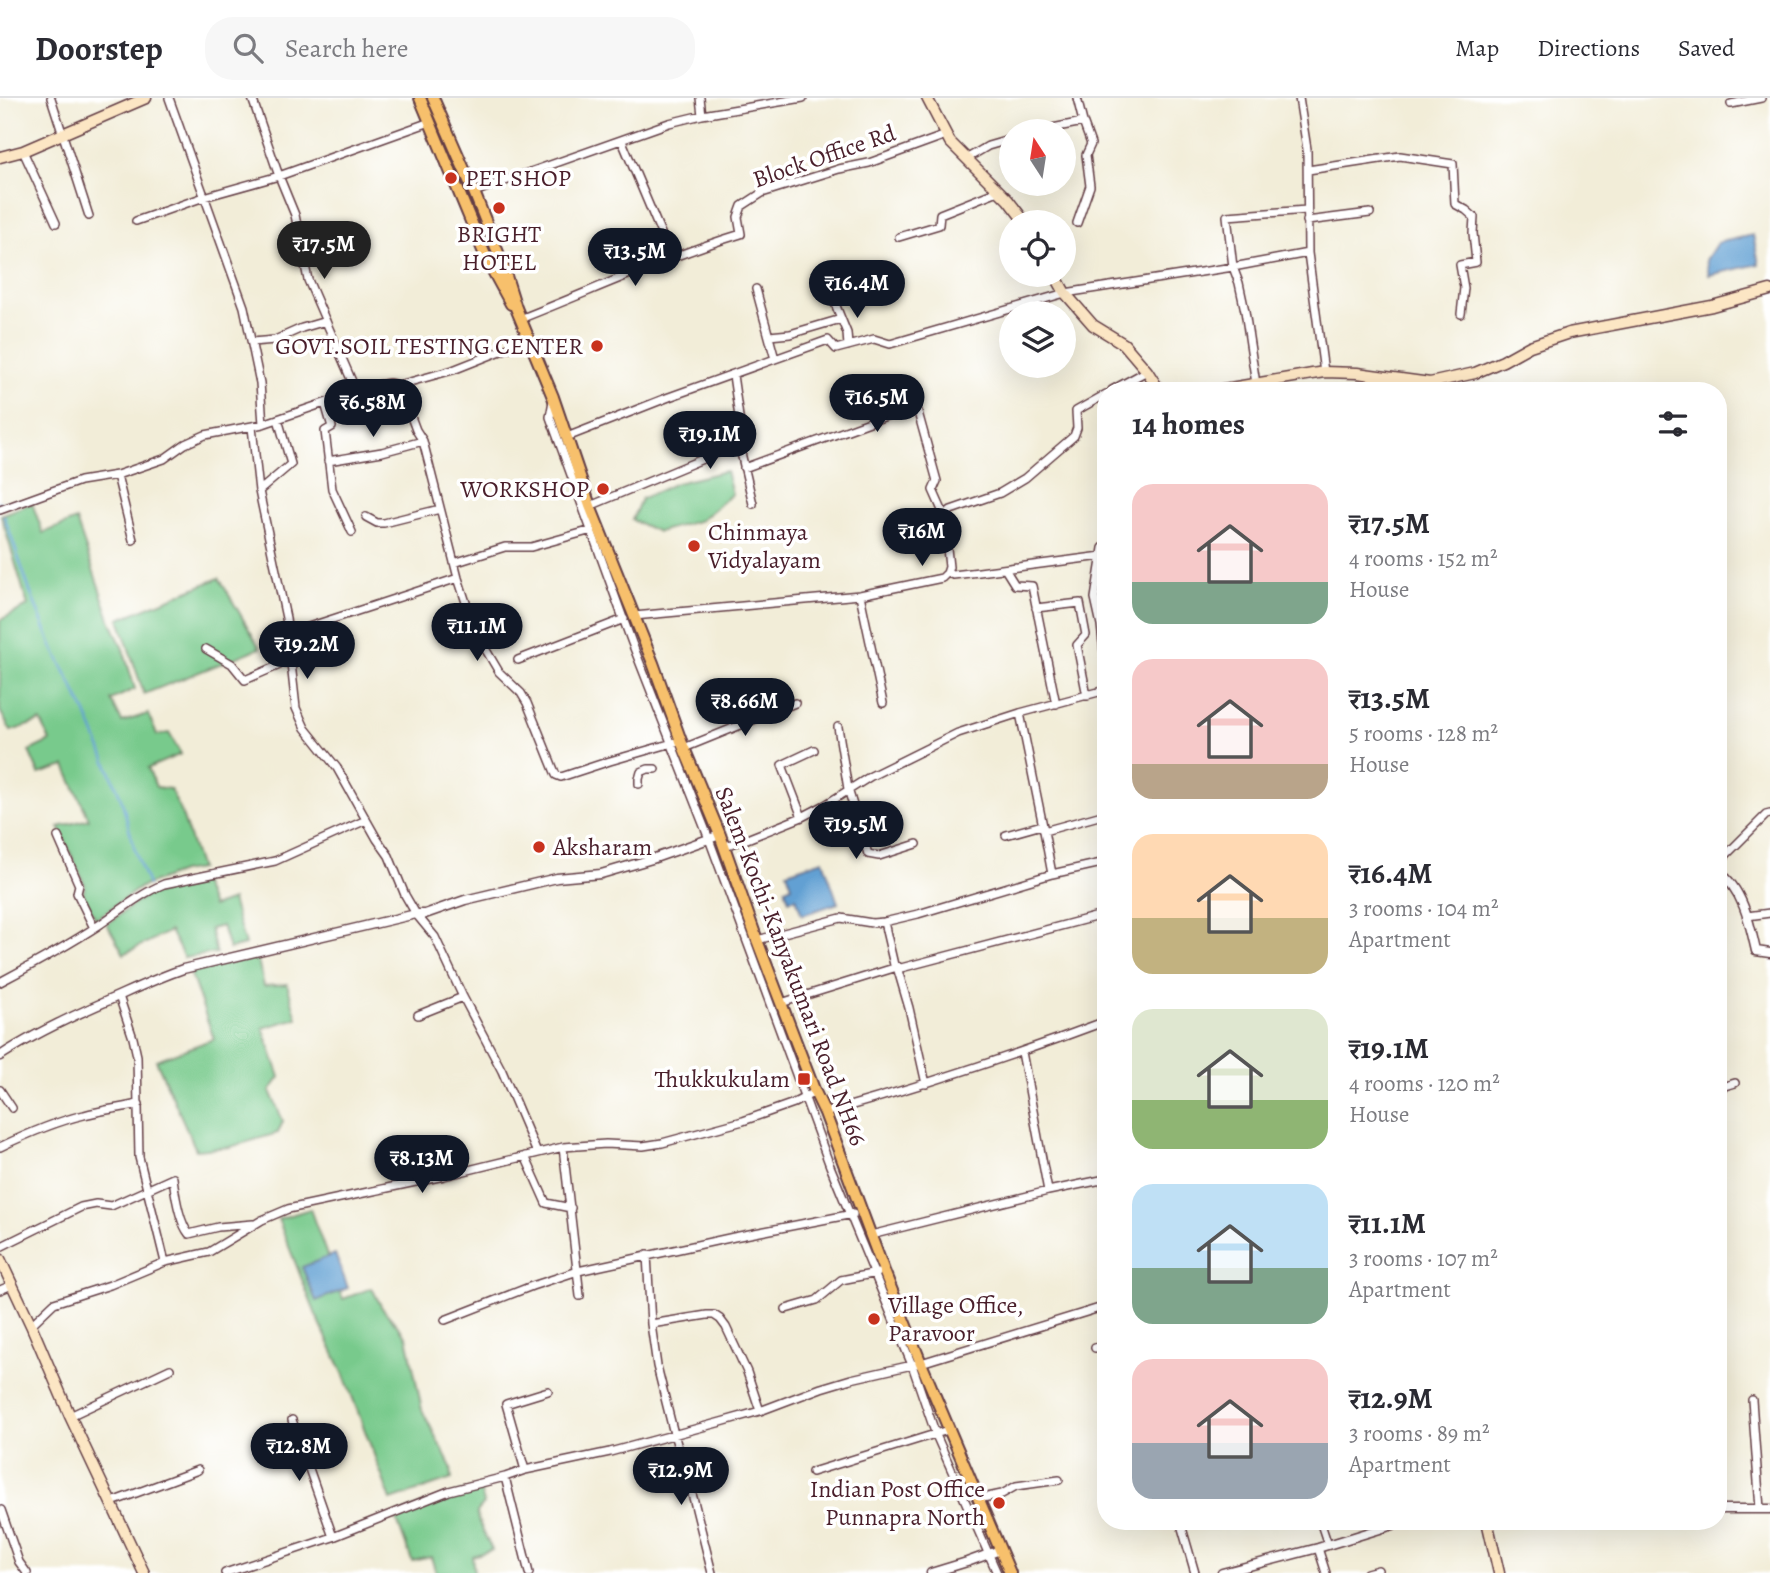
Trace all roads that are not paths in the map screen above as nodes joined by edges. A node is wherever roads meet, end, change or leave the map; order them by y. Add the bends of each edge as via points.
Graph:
1 (51, 98) edge
2 (146, 98) edge
3 (169, 98) edge
4 (252, 98) edge
5 (420, 98) edge
6 (433, 98) edge
7 (700, 98) edge
8 (803, 98) edge
9 (927, 98) edge
10 (1077, 98) edge
11 (1300, 98) edge
12 (1762, 98) edge
13 (1731, 104) dead end
14 (702, 115) junction
15 (430, 122) junction
16 (1083, 122) junction
17 (1076, 123) edge
18 (62, 133) junction
19 (946, 135) junction
20 (621, 141) junction
21 (999, 143) edge
22 (23, 150) junction
23 (0, 157) edge
24 (966, 159) junction
25 (1308, 170) junction
26 (279, 176) junction
27 (998, 191) junction
28 (474, 192) junction
29 (204, 197) junction
30 (1016, 210) edge
31 (1307, 210) junction
32 (1370, 213) dead end
33 (89, 216) dead end
34 (136, 221) dead end
35 (1307, 221) junction
36 (56, 223) dead end
37 (1077, 223) dead end
38 (899, 237) dead end
39 (1308, 253) junction
40 (671, 257) junction
41 (1233, 267) junction
42 (1062, 287) edge
43 (843, 288) dead end
44 (756, 289) dead end
45 (1770, 290) edge
46 (1065, 293) junction
47 (1461, 314) dead end
48 (519, 317) junction
49 (841, 319) junction
50 (326, 321) junction
51 (769, 336) junction
52 (529, 340) junction
53 (252, 342) junction
54 (848, 346) junction
55 (775, 359) junction
56 (1147, 371) junction
57 (1324, 372) junction
58 (733, 375) junction
59 (1127, 382) edge
60 (1154, 382) edge
61 (1256, 382) edge
62 (1267, 382) edge
63 (1405, 382) edge
64 (1447, 382) edge
65 (399, 385) junction
66 (357, 393) junction
67 (553, 397) junction
68 (1097, 399) edge
69 (325, 403) junction
70 (278, 419) junction
71 (262, 424) junction
72 (252, 427) junction
73 (567, 437) junction
74 (737, 440) junction
75 (423, 441) junction
76 (328, 461) junction
77 (744, 468) junction
78 (117, 475) junction
79 (259, 491) junction
80 (753, 505) dead end
81 (590, 506) junction
82 (440, 509) junction
83 (0, 510) edge
84 (366, 517) dead end
85 (946, 517) junction
86 (592, 530) junction
87 (352, 532) dead end
88 (133, 540) dead end
89 (1097, 557) edge
90 (454, 563) junction
91 (1005, 569) junction
92 (947, 573) junction
93 (458, 578) junction
94 (1097, 586) edge
95 (860, 595) junction
96 (1097, 607) edge
97 (1036, 608) junction
98 (629, 618) junction
99 (287, 634) junction
100 (206, 649) dead end
101 (290, 660) junction
102 (519, 660) dead end
103 (1097, 693) edge
104 (1087, 696) junction
105 (795, 703) dead end
106 (883, 703) dead end
107 (1056, 704) junction
108 (1020, 713) junction
109 (838, 727) dead end
110 (679, 744) junction
111 (814, 750) dead end
112 (655, 769) dead end
113 (639, 784) dead end
114 (848, 789) junction
115 (1770, 814) edge
116 (1097, 816) edge
117 (802, 817) junction
118 (366, 820) junction
119 (1043, 828) junction
120 (1006, 835) dead end
121 (58, 837) dead end
122 (718, 840) junction
123 (918, 844) dead end
124 (1727, 854) edge
125 (1097, 864) edge
126 (1052, 874) junction
127 (1727, 879) edge
128 (1770, 913) edge
129 (416, 914) junction
130 (1097, 916) edge
131 (1747, 916) junction
132 (884, 922) junction
133 (94, 928) junction
134 (757, 940) junction
135 (1770, 953) edge
136 (897, 967) junction
137 (0, 982) edge
138 (119, 996) junction
139 (463, 996) junction
140 (781, 1003) junction
141 (418, 1015) dead end
142 (1097, 1024) edge
143 (1022, 1052) junction
144 (0, 1056) edge
145 (1735, 1083) dead end
146 (926, 1084) junction
147 (1727, 1085) edge
148 (0, 1090) edge
149 (810, 1094) junction
150 (139, 1104) junction
151 (12, 1108) dead end
152 (825, 1114) junction
153 (0, 1147) edge
154 (563, 1147) junction
155 (537, 1153) junction
156 (524, 1156) junction
157 (1097, 1181) edge
158 (146, 1191) junction
159 (1048, 1191) junction
160 (570, 1208) junction
161 (856, 1214) junction
162 (257, 1224) junction
163 (871, 1235) junction
164 (0, 1247) edge
165 (648, 1255) junction
166 (0, 1259) edge
167 (165, 1262) junction
168 (578, 1272) junction
169 (880, 1272) junction
170 (12, 1285) junction
171 (0, 1290) edge
172 (580, 1296) dead end
173 (786, 1309) dead end
174 (1097, 1309) edge
175 (445, 1320) dead end
176 (651, 1324) junction
177 (31, 1325) junction
178 (916, 1364) junction
179 (170, 1369) dead end
180 (548, 1391) dead end
181 (1752, 1400) dead end
182 (760, 1411) junction
183 (70, 1416) junction
184 (292, 1420) dead end
185 (948, 1430) junction
186 (674, 1434) junction
187 (936, 1435) junction
188 (198, 1470) dead end
189 (524, 1470) junction
190 (812, 1472) dead end
191 (505, 1477) junction
192 (1059, 1480) dead end
193 (978, 1499) junction
194 (111, 1502) junction
195 (1727, 1509) edge
196 (1760, 1509) junction
197 (1770, 1509) edge
198 (1, 1510) edge
199 (1183, 1530) edge
200 (1323, 1530) edge
201 (1377, 1530) edge
202 (1489, 1530) edge
203 (333, 1537) junction
204 (1328, 1545) junction
205 (1318, 1548) junction
206 (995, 1552) junction
207 (1378, 1570) dead end
208 (27, 1573) edge
209 (144, 1573) edge
210 (225, 1573) edge
211 (529, 1573) edge
212 (712, 1573) edge
213 (931, 1573) edge
214 (997, 1573) edge
215 (1010, 1573) edge
216 (1195, 1573) edge
217 (1222, 1573) edge
218 (1326, 1573) edge
219 (1367, 1573) edge
220 (1499, 1573) edge

1 - 18 street
2 - 18 main road
3 - 29 street
4 - 26 street
5 - 15 highway
6 - 28 highway, Salem-Kochi-Kanyakumari Road NH66
7 - 14 street
8 - 14 street
9 - 19 main road
10 - 16 street
11 - 25 street
12 - 13 street
14 - 20 street
15 - 26 street
15 - 48 highway via 487,260
16 - 17 street
16 - 37 street via 1091,144 1086,155 1090,187
18 - 22 main road
18 - 33 street
19 - 24 main road
19 - 40 street, Block Office Rd via 869,163 762,193 742,206 738,217 741,234
20 - 28 street
20 - 40 street
21 - 24 street
22 - 23 main road
22 - 36 street
24 - 27 main road
25 - 31 street
25 - 47 street via 1400,156 1452,164 1455,204 1474,217 1476,262 1460,265 1464,288
26 - 29 street
26 - 50 street via 295,215 308,280
27 - 30 main road
27 - 38 street via 940,214 939,225
28 - 48 highway, Salem-Kochi-Kanyakumari Road NH66
29 - 34 street
29 - 53 street via 241,297
31 - 35 street
31 - 41 street via 1227,216
32 - 35 street
35 - 39 street
39 - 41 street
39 - 57 street
40 - 48 street
41 - 46 street
41 - 61 street
42 - 46 main road
43 - 49 street via 834,301
44 - 51 street
45 - 64 main road via 1712,306 1569,333
46 - 54 street via 890,344 874,339
46 - 56 main road via 1093,325 1124,344
48 - 52 highway, Salem-Kochi-Kanyakumari Road NH66
49 - 51 street
49 - 54 street
50 - 53 street via 275,340
50 - 66 street
51 - 55 street
52 - 65 street
52 - 67 highway, Salem-Kochi-Kanyakumari Road NH66
53 - 71 street
54 - 55 street via 836,349 828,340
55 - 58 street
56 - 59 street
56 - 60 main road
57 - 62 main road
57 - 63 main road
58 - 73 street
58 - 74 street via 741,431
65 - 66 street via 389,383
65 - 75 street
66 - 69 street
67 - 73 highway, Salem-Kochi-Kanyakumari Road NH66
67 - 86 street via 550,417
68 - 85 street via 1076,411 1074,436 1025,478 1000,493 951,510
69 - 70 street
69 - 76 street via 332,427 325,431
70 - 71 street
70 - 79 street via 291,464
71 - 72 street
72 - 78 street via 205,435 164,459
72 - 79 street
73 - 81 highway, Salem-Kochi-Kanyakumari Road NH66
74 - 77 street
74 - 81 street via 729,448
75 - 76 street
75 - 82 street
76 - 87 street via 332,489
77 - 80 street
77 - 85 street via 916,405 937,481 933,490
78 - 83 street via 80,481
78 - 88 street
79 - 99 street
81 - 98 highway, Salem-Kochi-Kanyakumari Road NH66
82 - 84 street via 384,523
82 - 90 street
85 - 92 street
86 - 90 street via 531,547 505,547
86 - 98 street
89 - 91 street
90 - 93 street
91 - 92 street
91 - 97 street via 1015,585 1032,586
92 - 95 street via 942,578
93 - 99 street
93 - 110 street via 475,633 499,672 527,703 558,777
94 - 96 street
95 - 98 street
95 - 106 street
97 - 104 street via 1080,603 1086,635 1077,645
97 - 107 street
98 - 102 street
98 - 110 highway, Salem-Kochi-Kanyakumari Road NH66
99 - 101 street
100 - 101 street via 232,664 245,680
101 - 118 street via 296,708 305,728 337,768
103 - 104 street
104 - 107 street
105 - 110 street
107 - 108 street
108 - 114 street via 958,733
108 - 119 street
109 - 114 street
110 - 122 highway, Salem-Kochi-Kanyakumari Road NH66
111 - 117 street via 782,765
112 - 113 street via 641,772
114 - 117 street
114 - 123 street via 868,854 879,856
115 - 124 street
116 - 119 street
117 - 122 street via 742,841
118 - 129 street
118 - 133 street via 275,861 157,886
119 - 120 street
119 - 126 street
121 - 133 street
122 - 129 street via 601,874 557,878
122 - 134 highway, Salem-Kochi-Kanyakumari Road NH66
122 - 149 street
125 - 126 street
126 - 132 street
127 - 131 street
128 - 131 street
129 - 138 street via 183,969
129 - 139 street via 435,937
130 - 136 street
131 - 135 street via 1756,951
132 - 134 street via 841,918
132 - 136 street
133 - 137 street
134 - 140 highway, Salem-Kochi-Kanyakumari Road NH66
136 - 140 street
136 - 146 street
138 - 144 street
138 - 150 street via 137,1056
139 - 141 street
139 - 155 street
140 - 149 highway, Salem-Kochi-Kanyakumari Road NH66
142 - 143 street
143 - 146 street
143 - 159 street
145 - 147 street
146 - 152 street
148 - 151 street
149 - 152 highway, Salem-Kochi-Kanyakumari Road NH66
149 - 154 street via 743,1121 662,1143
149 - 161 street
150 - 153 street via 57,1123
150 - 158 street via 139,1157
152 - 161 highway, Salem-Kochi-Kanyakumari Road NH66
154 - 155 street
154 - 160 street
155 - 156 street
156 - 160 street via 546,1203
156 - 162 street via 288,1209
157 - 159 street
158 - 162 street via 173,1178 189,1234
158 - 164 street via 111,1206 96,1203 81,1208
158 - 167 street
159 - 163 street
160 - 168 street
161 - 163 highway, Salem-Kochi-Kanyakumari Road NH66
161 - 165 street
161 - 169 street
162 - 167 street via 209,1252
163 - 169 highway, Salem-Kochi-Kanyakumari Road NH66
165 - 168 street
165 - 176 street
166 - 170 main road
167 - 177 street via 54,1304
168 - 172 street
168 - 175 street
169 - 173 street via 841,1280 817,1300
169 - 178 highway, Salem-Kochi-Kanyakumari Road NH66
170 - 171 street
170 - 177 main road
174 - 178 street
176 - 182 street via 707,1315 720,1319 747,1372
176 - 186 street
177 - 183 main road
178 - 182 street via 831,1385
178 - 185 highway, Salem-Kochi-Kanyakumari Road NH66
178 - 187 street
179 - 183 street
180 - 189 street via 506,1404
181 - 196 street
182 - 186 street
183 - 194 main road
184 - 203 street
185 - 187 street
185 - 193 highway, Salem-Kochi-Kanyakumari Road NH66
186 - 189 street
186 - 212 street
187 - 190 street
187 - 206 street
188 - 194 street
189 - 191 street
191 - 203 street via 449,1491
191 - 211 street
192 - 193 street via 1016,1486
193 - 206 highway, Salem-Kochi-Kanyakumari Road NH66
194 - 209 main road
195 - 196 street
196 - 197 street
198 - 208 street
199 - 216 street
200 - 204 street
201 - 204 street
202 - 220 main road
203 - 210 street
204 - 205 street
205 - 217 street
205 - 218 street
206 - 213 street
206 - 214 street
206 - 215 highway, Salem-Kochi-Kanyakumari Road NH66
207 - 219 street

